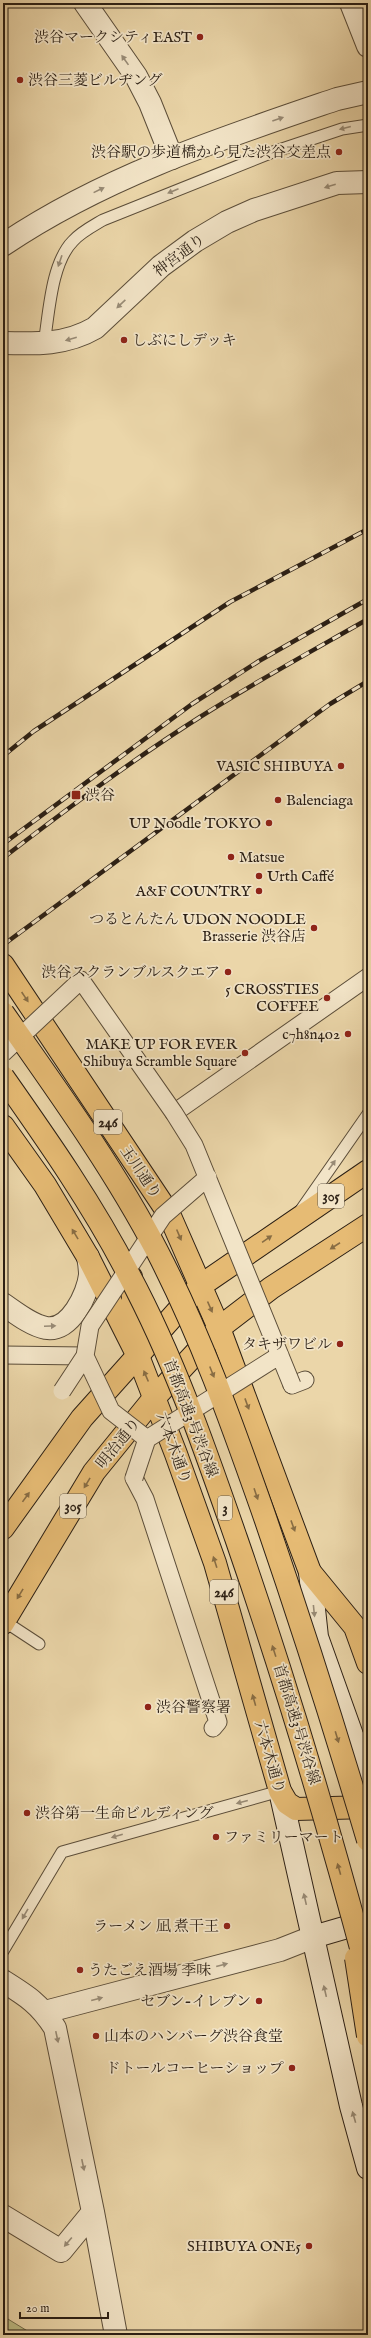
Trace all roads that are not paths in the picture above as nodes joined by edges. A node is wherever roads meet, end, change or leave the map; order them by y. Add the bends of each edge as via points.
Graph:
1 (85, 3) edge
2 (351, 3) edge
3 (368, 46) edge
4 (368, 92) edge
5 (368, 125) edge
6 (172, 158) junction
7 (368, 182) edge
8 (3, 245) edge
9 (3, 342) edge
10 (44, 344) junction
11 (3, 965) edge
12 (368, 977) edge
13 (3, 1013) edge
14 (3, 1017) edge
15 (3, 1053) edge
16 (3, 1065) edge
17 (3, 1077) edge
18 (174, 1112) junction
19 (368, 1114) edge
20 (3, 1126) edge
21 (368, 1171) edge
22 (208, 1177) junction
23 (294, 1220) junction
24 (368, 1225) edge
25 (88, 1256) junction
26 (200, 1286) junction
27 (9, 1308) edge
28 (219, 1328) junction
29 (3, 1355) edge
30 (280, 1355) junction
31 (85, 1356) junction
32 (138, 1356) junction
33 (305, 1380) dead end
34 (62, 1391) dead end
35 (155, 1397) junction
36 (147, 1439) junction
37 (3, 1528) edge
38 (310, 1572) junction
39 (4, 1622) edge
40 (39, 1644) dead end
41 (368, 1662) edge
42 (215, 1725) dead end
43 (368, 1772) edge
44 (280, 1792) junction
45 (368, 1807) edge
46 (368, 1840) edge
47 (346, 1892) junction
48 (368, 1921) edge
49 (313, 1937) junction
50 (3, 1951) edge
51 (368, 1974) edge
52 (3, 1981) edge
53 (45, 2012) junction
54 (368, 2036) edge
55 (368, 2168) edge
56 (93, 2212) junction
57 (3, 2216) edge
58 (116, 2335) edge

6 -> 1 street via 136,76
2 - 3 street
6 -> 4 street via 338,99
5 -> 10 lane via 342,129 272,152 103,220 84,231 72,241 62,256 56,274
8 -> 6 street via 64,208 135,172
7 -> 10 street, 神宮通り via 337,183 254,210 227,222 161,266 95,328 75,338
9 - 10 street, 神宮通り
11 -> 26 main road, 玉川通り / 246 via 170,1214
12 - 18 street
13 -> 46 main road, bridge via 121,1187 157,1251 191,1322 221,1395 290,1591
14 - 26 main road, 246 via 78,1127 146,1239
15 - 18 street, bridge via 81,980
16 - 32 main road, 246 via 96,1202 129,1262
47 -> 17 main road, 首都高速3号渋谷線 / 3, bridge via 299,1728 259,1606 189,1406 163,1344 130,1275 98,1218
18 - 22 street, bridge via 194,1145
23 -> 19 lane
25 -> 20 main road, 246 via 45,1186
21 - 23 main road, 305
22 - 30 street, bridge
22 - 31 street, bridge via 163,1216 90,1326
26 -> 23 main road, 305
24 -> 28 main road, 明治通り / 305 via 271,1288
27 -> 25 street via 36,1325 48,1328 59,1326 68,1319 85,1293 90,1275
25 - 32 main road, 246
26 -> 28 main road, 246
26 - 32 main road, 305
28 - 35 main road, 明治通り / 305
28 -> 38 main road, 246
29 - 31 street
30 - 33 street, bridge via 292,1385
30 - 36 street, bridge
31 - 34 street, bridge
31 - 36 street, bridge via 111,1411
35 -> 32 main road, 六本木通り / 246
37 -> 32 main road, 305 via 82,1418
35 -> 39 main road, 明治通り / 305 via 94,1472
44 -> 35 main road, 六本木通り / 246 via 215,1563
36 - 42 street, bridge via 134,1478 145,1499
38 - 41 main road, 246 via 354,1627
38 -> 43 street via 317,1637
39 - 40 lane
44 - 45 main road, 246 via 287,1803 296,1809
49 -> 44 street, 六本木通り
44 -> 50 lane via 62,1852
47 - 51 main road, 首都高速3号渋谷線 / 3, bridge
47 - 54 main road, bridge
48 - 49 street
53 -> 49 street via 280,1950
55 -> 49 street, 六本木通り via 351,2106
52 - 53 street via 34,2000
53 -> 56 street via 55,2028
56 -> 57 street via 60,2250
56 - 58 street

